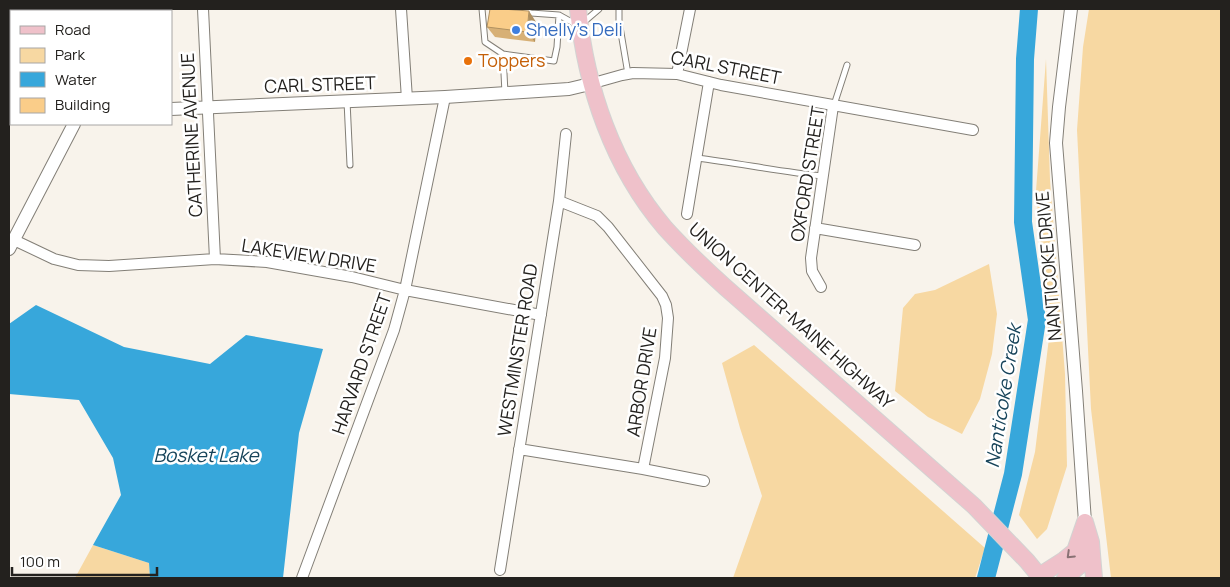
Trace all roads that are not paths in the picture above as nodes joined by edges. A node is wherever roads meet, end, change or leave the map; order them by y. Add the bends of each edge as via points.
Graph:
1 (203, 9) edge
2 (401, 9) edge
3 (482, 9) edge
4 (511, 9) edge
5 (578, 9) edge
6 (599, 9) edge
7 (619, 9) edge
8 (690, 9) edge
9 (1070, 9) edge
10 (559, 15) junction
11 (579, 26) junction
12 (503, 54) junction
13 (847, 65) dead end
14 (628, 74) junction
15 (677, 74) junction
16 (709, 82) junction
17 (590, 84) junction
18 (505, 93) junction
19 (445, 97) junction
20 (406, 99) junction
21 (347, 101) junction
22 (834, 106) junction
23 (207, 107) junction
24 (172, 109) edge
25 (73, 125) edge
26 (973, 130) dead end
27 (566, 134) dead end
28 (696, 158) junction
29 (350, 165) dead end
30 (822, 176) junction
31 (559, 201) junction
32 (687, 214) dead end
33 (815, 228) junction
34 (11, 244) edge
35 (915, 245) dead end
36 (214, 259) junction
37 (821, 287) dead end
38 (405, 290) junction
39 (541, 315) junction
40 (519, 449) junction
41 (643, 469) junction
42 (704, 481) dead end
43 (1085, 522) junction
44 (1091, 542) junction
45 (500, 570) dead end
46 (1040, 577) edge
47 (302, 578) edge
48 (1066, 578) edge
49 (1094, 578) edge

1 - 23 street, CATHERINE AVENUE
2 - 20 street
3 - 12 lane via 485,42
4 - 10 lane
5 - 11 main road, UNION CENTER-MAINE HIGHWAY
6 - 11 lane
7 - 14 lane
8 - 15 street
9 - 43 street, NANTICOKE DRIVE via 1056,143
10 - 11 lane
10 - 12 lane via 554,61
11 - 17 main road, UNION CENTER-MAINE HIGHWAY
12 - 18 lane
13 - 22 lane, OXFORD STREET
14 - 15 street, CARL STREET
14 - 17 street, CARL STREET
15 - 16 street, CARL STREET
16 - 22 street, CARL STREET
16 - 28 street
17 - 18 street, CARL STREET via 569,89
17 - 46 main road, UNION CENTER-MAINE HIGHWAY via 613,144 632,181 675,239 974,506
18 - 19 street, CARL STREET
19 - 20 street, CARL STREET
19 - 38 street, HARVARD STREET
20 - 21 street, CARL STREET
21 - 23 street, CARL STREET
21 - 29 lane
22 - 26 street, CARL STREET
22 - 30 street, OXFORD STREET
23 - 24 street, CARL STREET
23 - 36 street, CATHERINE AVENUE
25 - 34 street
27 - 31 street, WESTMINSTER ROAD
28 - 30 lane
28 - 32 street
30 - 33 street, OXFORD STREET
31 - 39 street, WESTMINSTER ROAD
31 - 41 street, ARBOR DRIVE via 597,216 666,305 665,358
33 - 35 street
33 - 37 street, OXFORD STREET via 812,271
34 - 36 street, LAKEVIEW DRIVE via 78,265
36 - 38 street, LAKEVIEW DRIVE via 267,262
38 - 39 street, LAKEVIEW DRIVE
38 - 47 street, HARVARD STREET via 394,330
39 - 40 street, WESTMINSTER ROAD
40 - 41 street
40 - 45 street, WESTMINSTER ROAD
41 - 42 street
43 - 44 main road
43 -> 46 main road via 1075,551
44 - 48 main road via 1085,561
44 - 49 main road

